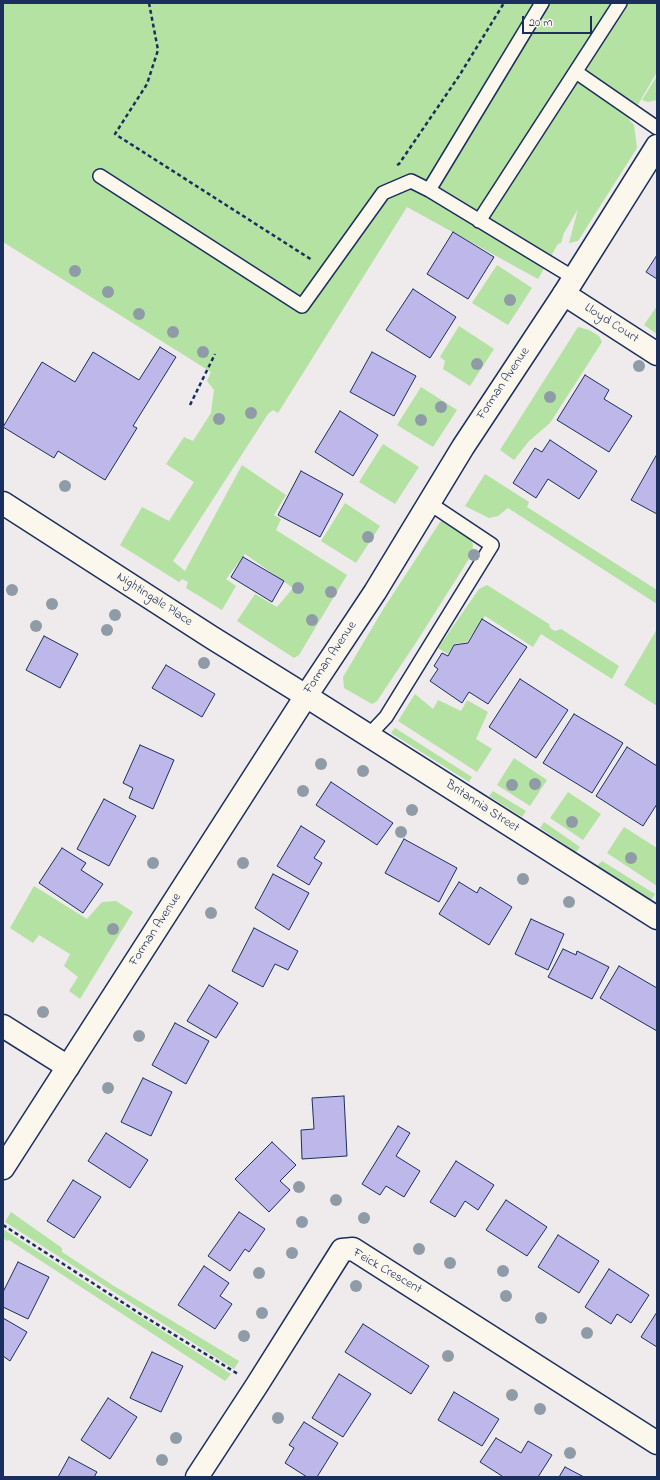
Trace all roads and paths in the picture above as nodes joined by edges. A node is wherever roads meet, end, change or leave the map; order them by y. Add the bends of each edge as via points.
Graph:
1 (149, 3) edge
2 (504, 3) edge
3 (542, 3) edge
4 (620, 3) edge
5 (576, 72) junction
6 (657, 128) edge
7 (657, 146) edge
8 (394, 167) dead end
9 (100, 176) dead end
10 (429, 190) junction
11 (479, 220) junction
12 (316, 262) dead end
13 (569, 286) junction
14 (215, 354) dead end
15 (657, 354) edge
16 (190, 405) dead end
17 (428, 503) junction
18 (3, 504) edge
19 (306, 696) junction
20 (369, 735) junction
21 (657, 918) edge
22 (3, 1026) edge
23 (68, 1067) junction
24 (3, 1168) edge
25 (3, 1225) edge
26 (257, 1385) junction
27 (657, 1443) edge
28 (197, 1477) edge

1 - 12 path via 158,50 147,84 115,134
2 - 8 path via 459,76 399,164
3 - 10 lane
4 - 5 lane
5 - 6 lane
5 - 11 lane
7 - 13 street, Forman Avenue
9 - 10 lane via 302,306 384,193 411,181
10 - 11 lane
11 - 13 lane
13 - 15 street, Lloyd Court
13 - 17 street, Forman Avenue
14 - 16 path
17 - 19 street, Forman Avenue via 375,592
17 - 20 lane via 492,545 386,717
18 - 19 street, Nightingale Place
19 - 20 street, Britannia Street
19 - 23 street, Forman Avenue
20 - 21 street, Britannia Street
22 - 23 street
23 - 24 street, Forman Avenue
25 - 26 path via 142,1315
26 - 27 street, Feick Crescent via 342,1250 353,1249
26 - 28 street, Feick Crescent

